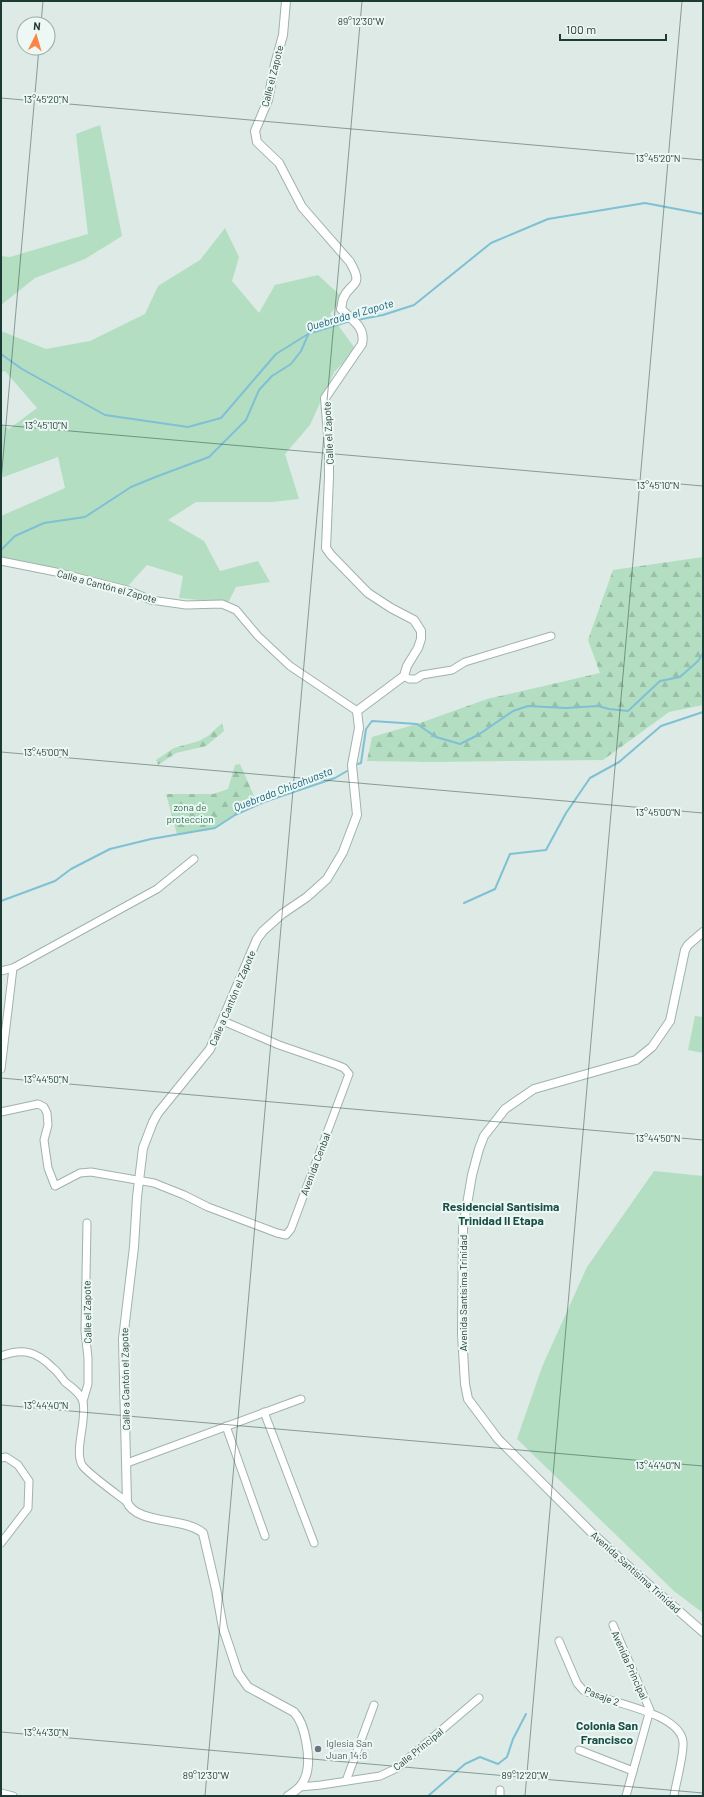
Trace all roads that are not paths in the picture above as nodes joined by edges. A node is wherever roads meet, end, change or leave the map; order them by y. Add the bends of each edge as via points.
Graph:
1 (286, 1) edge
2 (1, 561) edge
3 (551, 636) dead end
4 (404, 676) junction
5 (357, 712) junction
6 (194, 859) dead end
7 (703, 932) edge
8 (13, 968) junction
9 (1, 972) edge
10 (223, 1021) junction
11 (1, 1069) edge
12 (1, 1112) edge
13 (139, 1180) junction
14 (87, 1223) dead end
15 (1, 1356) edge
16 (301, 1399) dead end
17 (83, 1401) junction
18 (264, 1412) junction
19 (226, 1426) junction
20 (1, 1458) edge
21 (127, 1464) junction
22 (127, 1502) junction
23 (265, 1536) dead end
24 (1, 1543) edge
25 (314, 1543) dead end
26 (613, 1625) dead end
27 (703, 1632) edge
28 (559, 1641) dead end
29 (479, 1698) dead end
30 (374, 1705) dead end
31 (650, 1713) junction
32 (579, 1750) dead end
33 (633, 1772) junction
34 (346, 1781) junction
35 (300, 1787) junction
36 (1, 1794) edge
37 (13, 1796) edge
38 (288, 1796) edge
39 (626, 1796) edge
40 (674, 1796) edge

1 - 4 street, Calle el Zapote via 283,36 268,100 255,138 279,163 302,207 350,262 356,273 357,280 343,299 341,309 359,326 363,336 362,344 325,398 329,469 326,544 331,555 368,593 414,620 420,628 422,635 418,648
2 - 5 street, Calle a Cantón el Zapote via 127,590 151,600 186,605 222,604 236,610 258,636 290,666
3 - 4 street via 465,662 452,670 422,675 416,679
4 - 5 street, Calle el Zapote
5 - 10 street, Calle a Cantón el Zapote via 359,728 352,765 357,815 343,852 327,879 282,914 257,939
6 - 8 street via 157,888
7 - 27 street, Avenida Santísima Trinidad via 685,950 670,1021 652,1047 636,1060 534,1089 506,1109 484,1136 472,1175 464,1228 462,1308 465,1384 471,1405 498,1439 565,1506
8 - 9 street
8 - 11 street
10 - 13 street, Calle a Cantón el Zapote via 207,1053 152,1122 143,1148
10 - 13 street, Avenida Cenbal via 279,1045 337,1065 349,1074 291,1229 286,1235 277,1233 154,1183
12 - 13 street via 38,1104 44,1107 48,1125 44,1140 48,1168 55,1186 80,1173 91,1172
13 - 21 street, Calle a Cantón el Zapote via 123,1339
14 - 17 street, Calle el Zapote via 85,1331 88,1384
15 - 17 street via 14,1351 25,1351 38,1356 53,1367
16 - 18 street
17 - 22 street, Calle el Zapote via 79,1458 83,1467
18 - 19 street
18 - 25 street
19 - 21 street
19 - 23 street
20 - 24 street via 6,1457 18,1465 29,1481 28,1508
21 - 22 street, Calle a Cantón el Zapote
22 - 35 street via 141,1514 184,1525 203,1533 223,1628 238,1673 248,1687 298,1716 308,1745 306,1776
26 - 31 street, Avenida Principal
28 - 31 street, Pasaje 2 via 577,1683 583,1690
29 - 34 street, Calle Principal via 397,1768 380,1776
30 - 34 street
31 - 33 street
31 - 40 street, Pasaje 2 via 671,1724 682,1738 683,1748
32 - 33 street
33 - 39 street
34 - 35 street, Calle Principal
35 - 38 street
36 - 37 street

